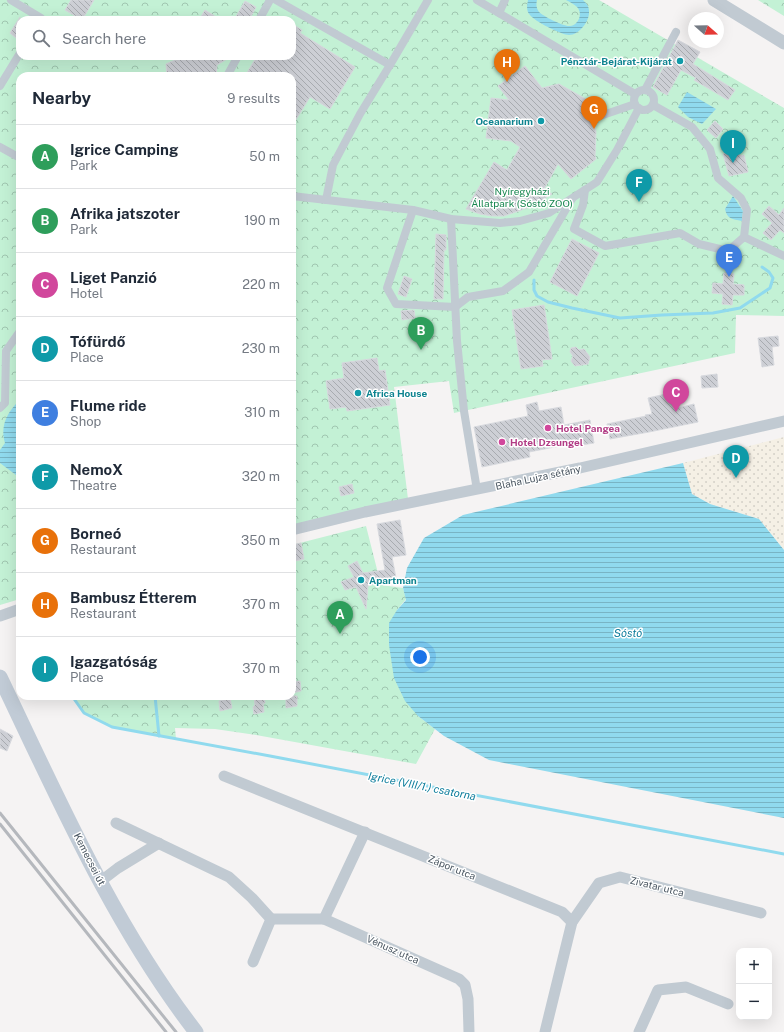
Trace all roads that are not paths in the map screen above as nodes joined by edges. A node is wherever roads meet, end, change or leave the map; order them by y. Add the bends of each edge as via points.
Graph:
1 (11, 0) edge
2 (270, 0) edge
3 (276, 0) edge
4 (428, 0) edge
5 (477, 0) edge
6 (505, 0) edge
7 (714, 0) edge
8 (499, 13) junction
9 (38, 16) edge
10 (261, 16) edge
11 (676, 32) dead end
12 (784, 42) edge
13 (16, 60) edge
14 (236, 60) edge
15 (390, 65) junction
16 (229, 72) edge
17 (0, 86) edge
18 (645, 90) junction
19 (635, 94) junction
20 (653, 105) junction
21 (637, 106) junction
22 (600, 116) dead end
23 (0, 147) edge
24 (16, 156) edge
25 (585, 190) junction
26 (296, 196) edge
27 (573, 198) junction
28 (326, 200) junction
29 (413, 210) junction
30 (451, 219) junction
31 (744, 237) junction
32 (784, 256) edge
33 (455, 307) junction
34 (16, 337) edge
35 (0, 408) edge
36 (784, 421) edge
37 (477, 490) junction
38 (296, 529) edge
39 (16, 610) edge
40 (0, 616) edge
41 (0, 677) edge
42 (224, 776) dead end
43 (116, 823) dead end
44 (365, 832) junction
45 (159, 843) junction
46 (101, 881) junction
47 (761, 913) dead end
48 (271, 918) junction
49 (324, 919) junction
50 (572, 922) junction
51 (253, 962) dead end
52 (728, 1004) dead end
53 (196, 1032) edge
54 (469, 1032) edge
55 (545, 1032) edge
56 (639, 1032) edge

1 - 9 street
2 - 10 street
3 - 15 street
4 - 15 street
5 - 8 street
6 - 8 street
7 - 12 street
8 - 19 street
11 - 18 street
13 - 17 street
14 - 16 street
15 - 28 street via 333,165
18 - 19 street
18 - 20 street via 652,94
19 - 21 street
20 - 21 street via 645,110
20 - 31 street via 692,128 710,149 718,178 741,198 747,210
21 - 22 street
21 - 25 street via 617,150 597,182
23 - 24 street
25 - 27 street
25 - 31 street via 583,205 574,229 605,246 680,234 699,244 728,251
26 - 28 street
27 - 30 street via 549,213 520,221 500,223
27 - 33 street via 529,272 503,291 468,297
28 - 29 street
29 - 30 street
29 - 33 street via 387,288 396,304
30 - 33 street
31 - 32 street
33 - 37 street via 464,411
34 - 35 street via 6,351 5,402
36 - 37 street, Blaha Lujza sétány
37 - 38 street, Blaha Lujza sétány via 365,512
39 - 40 street
41 - 46 main road, Kemecsei út
42 - 44 street, Zápor utca
43 - 45 street
44 - 49 street
44 - 50 street, Zápor utca via 562,912
45 - 46 street
45 - 48 street via 229,876
46 - 53 main road, Kemecsei út via 145,957
47 - 50 street, Zivatar utca via 620,877 599,883
48 - 49 street, Vénusz utca
48 - 51 street
49 - 54 street, Vénusz utca via 459,979 465,986 468,999
50 - 55 street
52 - 56 street via 686,986 658,990

